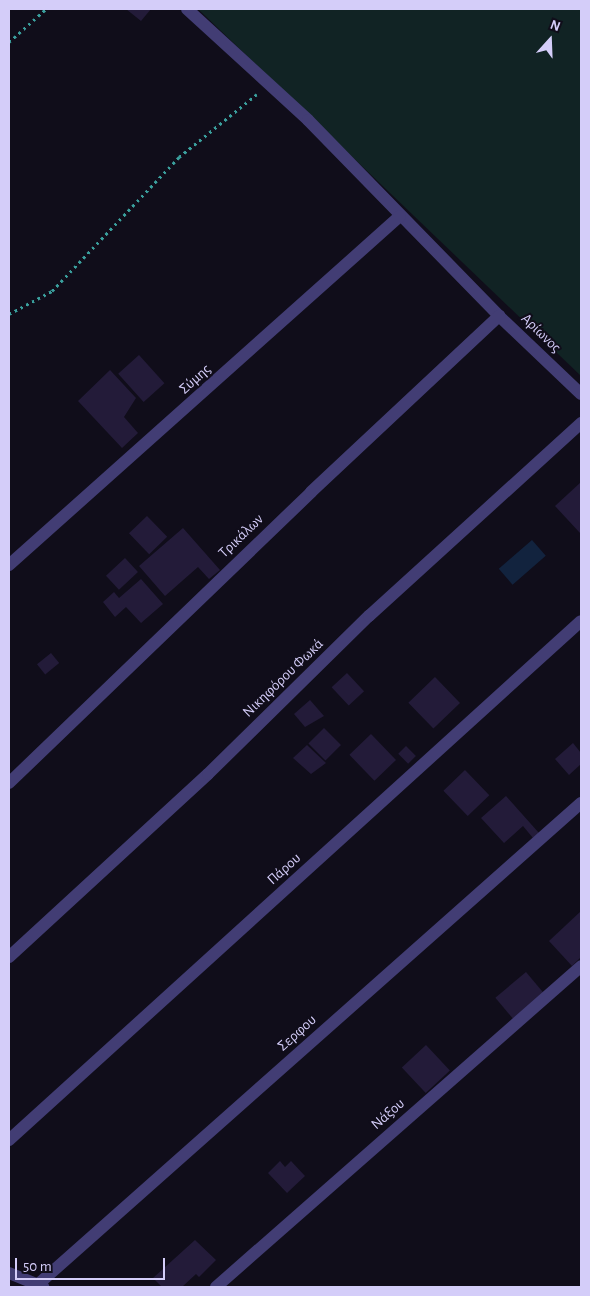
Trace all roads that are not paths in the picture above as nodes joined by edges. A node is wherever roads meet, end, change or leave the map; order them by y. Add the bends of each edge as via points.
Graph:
1 (187, 9) edge
2 (400, 216) junction
3 (499, 316) junction
4 (581, 394) edge
5 (581, 423) edge
6 (9, 565) edge
7 (581, 621) edge
8 (9, 783) edge
9 (581, 803) edge
10 (9, 957) edge
11 (581, 966) edge
12 (9, 1140) edge
13 (9, 1273) edge
14 (39, 1286) edge
15 (216, 1287) edge

1 - 2 street, Αρίωνος via 270,84
2 - 3 street, Αρίωνος
2 - 6 street, Σύμης
3 - 4 street, Αρίωνος
3 - 8 street, Τρικάλων
5 - 10 street, Νικηφόρου Φωκά via 369,616 208,774
7 - 12 street, Πάρου
9 - 14 street, Σερφου
11 - 15 street, Νάξου
13 - 14 street

